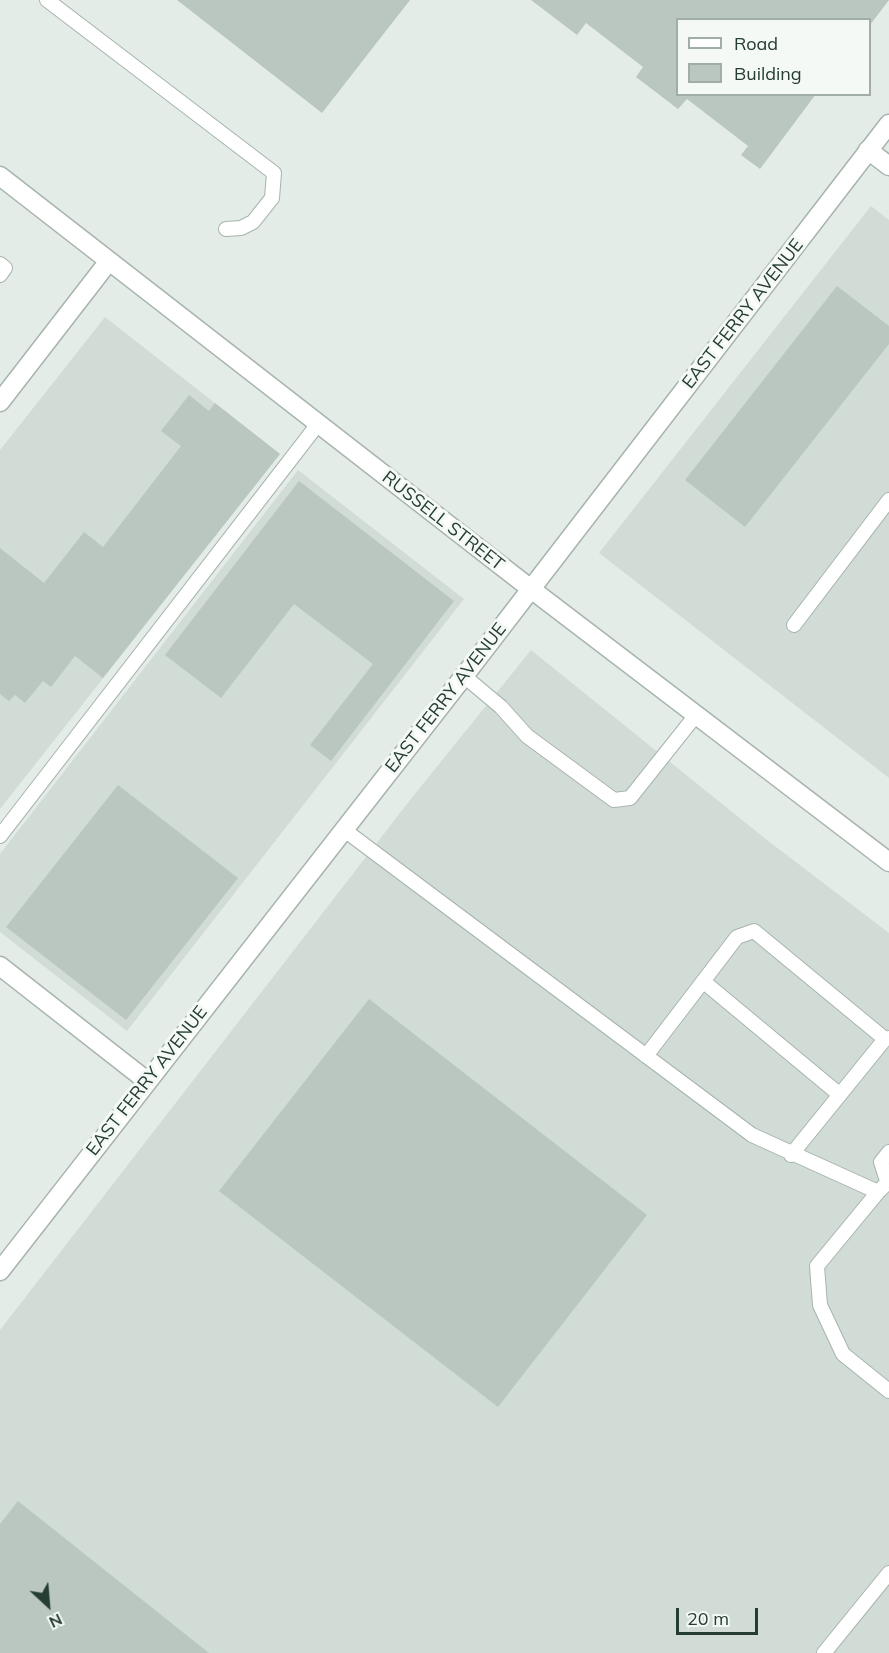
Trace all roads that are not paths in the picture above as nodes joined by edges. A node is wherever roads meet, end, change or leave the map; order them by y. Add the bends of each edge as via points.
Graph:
1 (47, 0) edge
2 (889, 124) edge
3 (868, 150) junction
4 (889, 166) edge
5 (0, 176) edge
6 (226, 229) dead end
7 (109, 261) junction
8 (0, 264) edge
9 (0, 275) edge
10 (0, 402) edge
11 (318, 424) junction
12 (889, 500) edge
13 (531, 589) junction
14 (794, 625) dead end
15 (464, 676) junction
16 (696, 715) junction
17 (343, 829) junction
18 (0, 836) edge
19 (889, 862) edge
20 (0, 966) edge
21 (704, 982) junction
22 (887, 1038) edge
23 (646, 1056) junction
24 (147, 1081) junction
25 (840, 1095) junction
26 (889, 1152) edge
27 (791, 1155) junction
28 (885, 1185) edge
29 (0, 1271) edge
30 (889, 1391) edge
31 (889, 1573) edge
32 (824, 1653) edge

1 - 6 lane via 274,173 272,198 253,222
2 - 3 street, EAST FERRY AVENUE
3 - 4 street
3 - 13 street, EAST FERRY AVENUE
5 - 7 street, RUSSELL STREET
7 - 10 street
7 - 11 street, RUSSELL STREET
8 - 9 lane via 5,268
11 - 13 street, RUSSELL STREET
11 - 18 lane
12 - 14 lane
13 - 15 street, EAST FERRY AVENUE
13 - 16 street, RUSSELL STREET
15 - 16 lane via 501,707 527,736 614,800 630,798
15 - 17 street, EAST FERRY AVENUE
16 - 19 street, RUSSELL STREET
17 - 23 lane
17 - 24 street, EAST FERRY AVENUE
20 - 24 street
21 - 22 lane via 738,937 754,931
21 - 23 lane
21 - 25 lane
22 - 25 lane
23 - 27 lane via 752,1136
24 - 29 street, EAST FERRY AVENUE
25 - 27 lane
26 - 28 lane via 881,1162
27 - 28 lane
28 - 30 lane via 817,1266 820,1305 843,1354
31 - 32 lane

